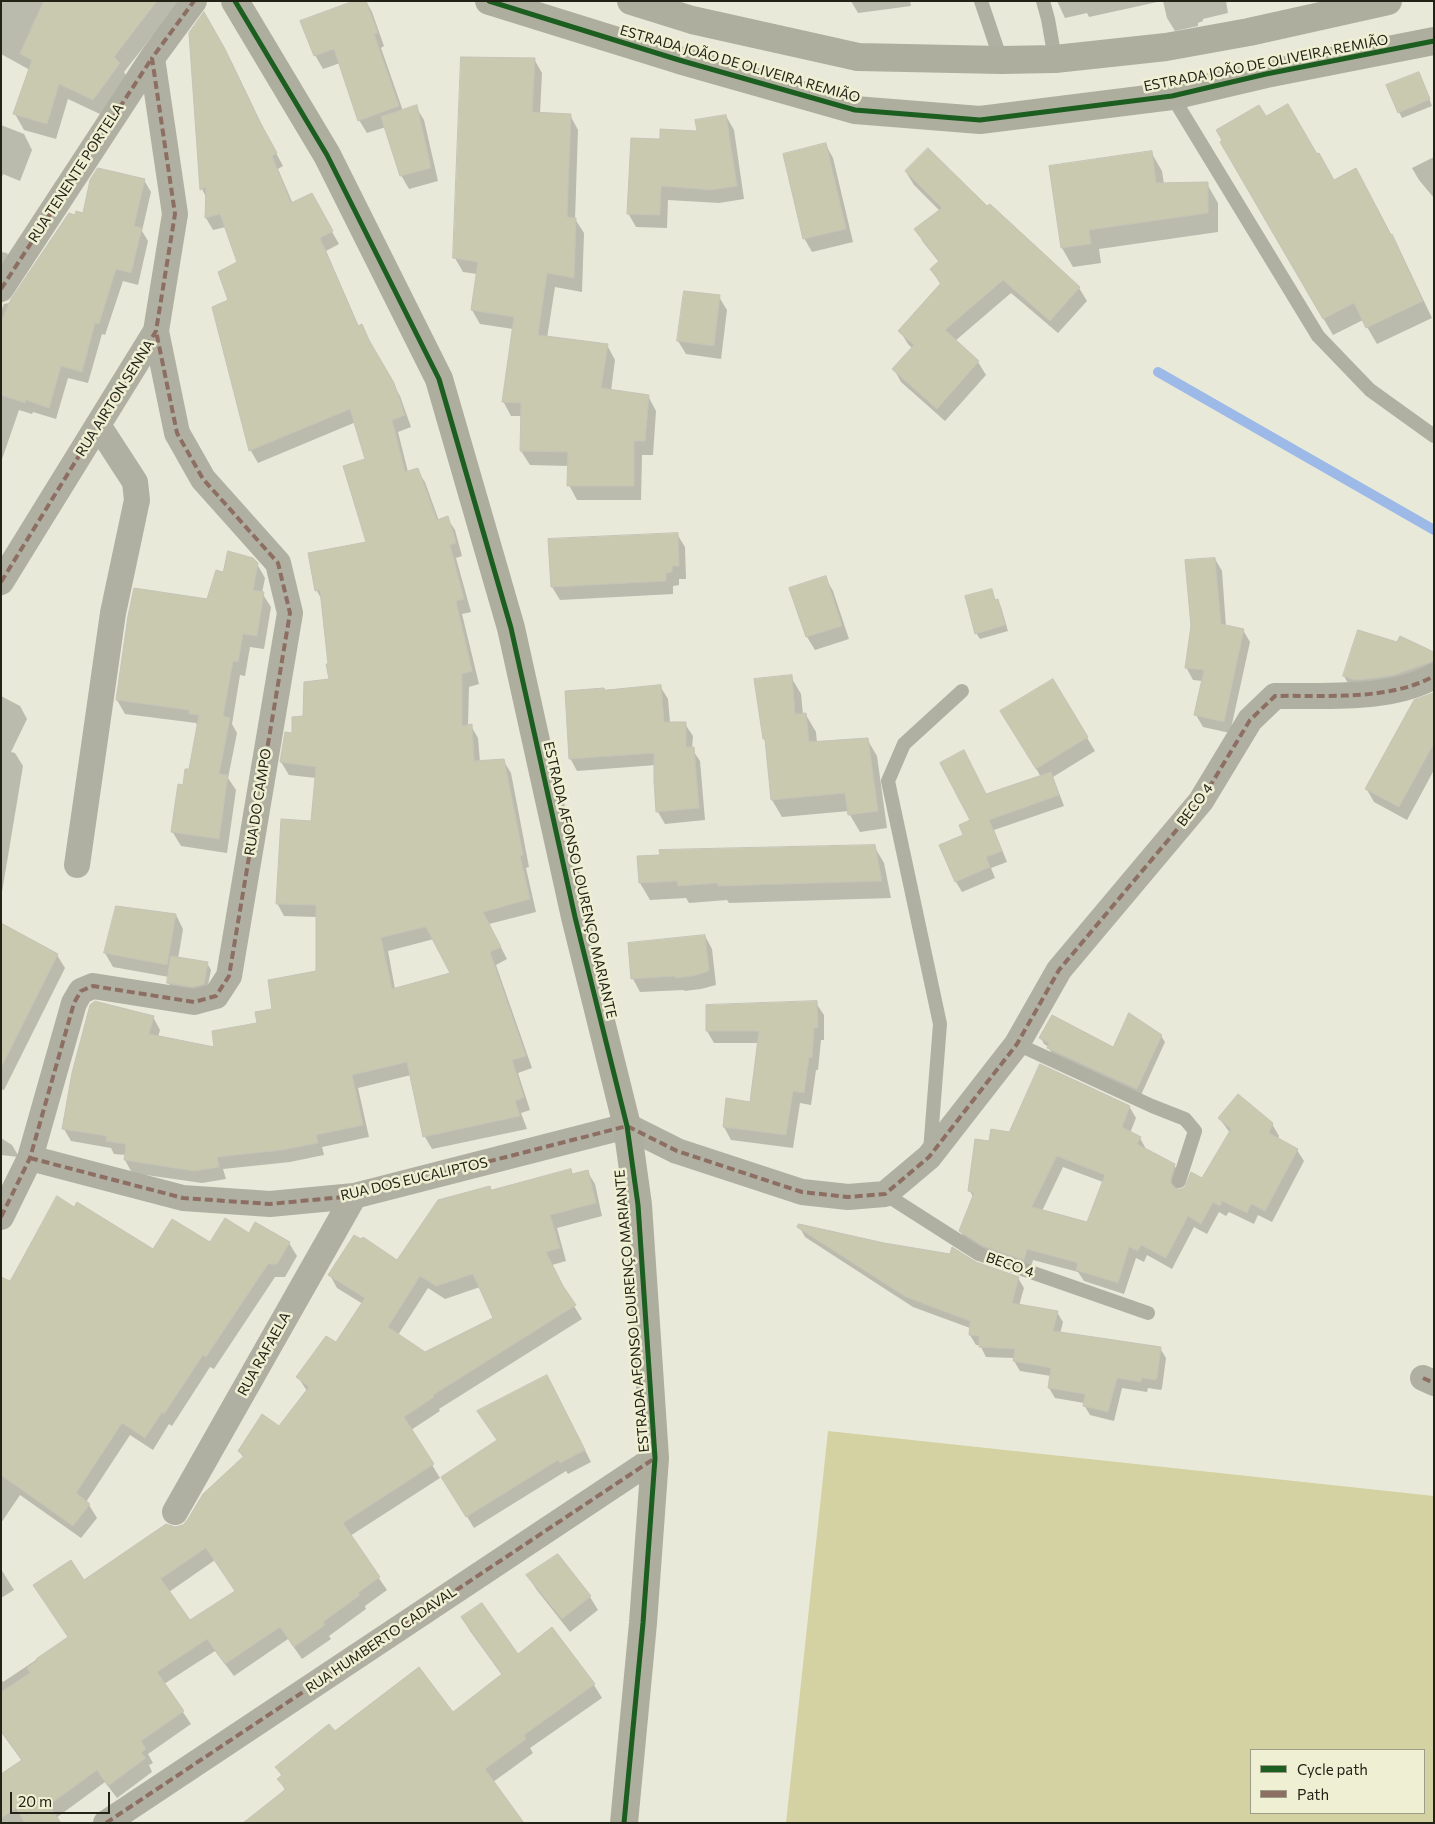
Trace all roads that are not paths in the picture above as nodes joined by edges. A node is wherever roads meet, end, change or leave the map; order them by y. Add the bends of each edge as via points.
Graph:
1 (194, 1) edge
2 (235, 1) edge
3 (489, 1) edge
4 (631, 1) edge
5 (981, 1) edge
6 (1044, 1) edge
7 (1388, 1) edge
8 (1434, 41) edge
9 (152, 58) junction
10 (1055, 58) junction
11 (1001, 60) junction
12 (1172, 96) junction
13 (1, 289) edge
14 (156, 331) junction
15 (98, 425) junction
16 (1434, 436) edge
17 (1, 582) edge
18 (1434, 676) edge
19 (962, 691) dead end
20 (76, 865) dead end
21 (1017, 1044) junction
22 (627, 1126) junction
23 (929, 1157) junction
24 (30, 1158) junction
25 (1179, 1181) dead end
26 (885, 1194) junction
27 (354, 1196) junction
28 (1, 1218) edge
29 (1148, 1313) dead end
30 (655, 1458) junction
31 (175, 1512) dead end
32 (106, 1823) edge
33 (624, 1823) edge

1 - 9 street
2 - 22 main road, ESTRADA AFONSO LOURENÇO MARIANTE via 327,155 439,379 511,628 573,908
3 - 12 main road, ESTRADA JOÃO DE OLIVEIRA REMIÃO via 678,60 855,110 980,120
4 - 11 main road via 692,20 858,57
5 - 11 lane
6 - 10 lane
7 - 10 main road via 1249,32
8 - 12 main road, ESTRADA JOÃO DE OLIVEIRA REMIÃO
9 - 13 street, RUA TENENTE PORTELA
9 - 14 street, RUA AIRTON SENNA via 175,214
10 - 11 main road
12 - 16 lane via 1318,336 1370,390
14 - 15 street, RUA AIRTON SENNA
14 - 24 street, RUA DO CAMPO via 176,433 203,478 278,563 290,613 229,976 216,996 194,1002 93,986 81,991 74,1002
15 - 17 street, RUA AIRTON SENNA
15 - 20 street via 135,482 137,500 113,613
18 - 21 street, BECO 4 via 1420,684 1372,694 1275,696 1250,720 1201,800 1059,970
19 - 23 lane via 904,744 888,781 940,1024
21 - 23 street, BECO 4
21 - 25 lane via 1185,1118 1195,1130
22 - 26 street via 677,1151 802,1192 848,1197
22 - 27 street, RUA DOS EUCALIPTOS
22 - 30 main road, ESTRADA AFONSO LOURENÇO MARIANTE via 638,1205
23 - 26 street, BECO 4
24 - 27 street, RUA DOS EUCALIPTOS via 183,1198 270,1204
24 - 28 street
26 - 29 lane, BECO 4 via 978,1254
27 - 31 street, RUA RAFAELA
30 - 32 street, RUA HUMBERTO CADAVAL
30 - 33 main road, ESTRADA AFONSO LOURENÇO MARIANTE

